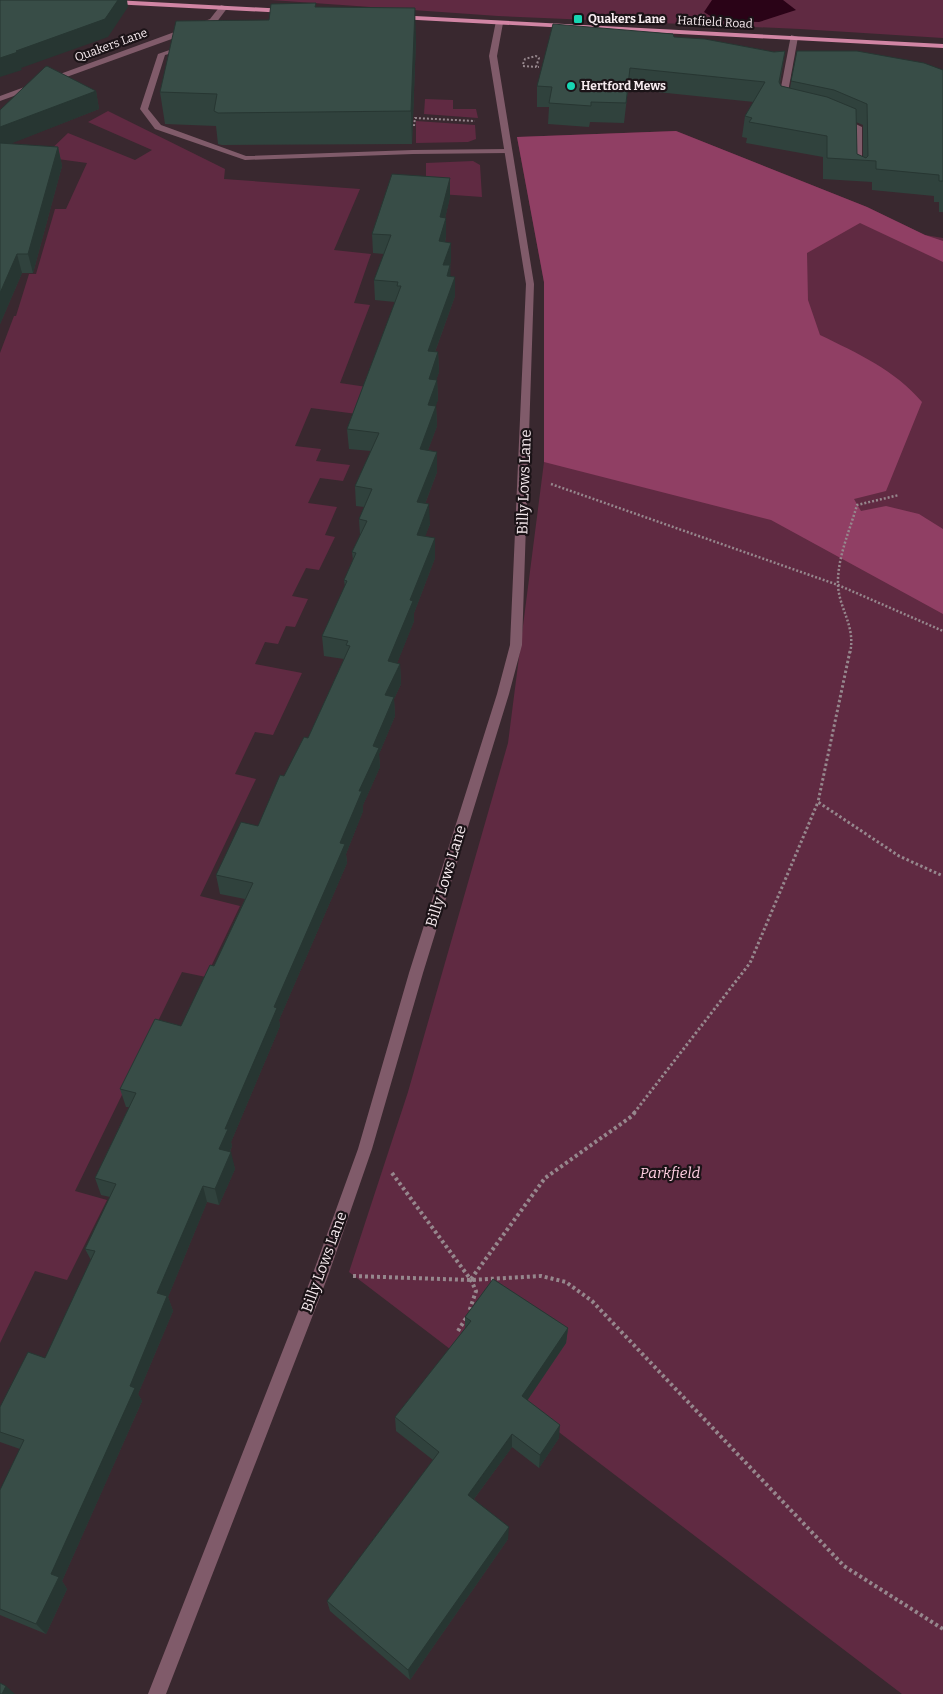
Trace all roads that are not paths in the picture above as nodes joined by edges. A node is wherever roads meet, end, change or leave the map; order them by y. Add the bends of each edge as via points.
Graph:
1 (105, 2) edge
2 (224, 8) junction
3 (273, 10) junction
4 (292, 11) edge
5 (388, 16) edge
6 (271, 20) edge
7 (499, 23) junction
8 (794, 37) junction
9 (190, 44) edge
10 (943, 46) edge
11 (0, 99) edge
12 (791, 105) edge
13 (835, 118) edge
14 (508, 151) junction
15 (860, 174) dead end
16 (157, 1694) edge

1 - 2 main road
2 - 3 main road
2 - 11 street, Quakers Lane via 213,20
3 - 4 main road
3 - 6 street
5 - 7 main road, Hatfield Road
7 - 8 main road, Hatfield Road
7 - 14 street, Billy Lows Lane via 493,56
8 - 10 main road, Hatfield Road
8 - 12 street via 782,103
9 - 14 street via 162,54 144,109 158,128 245,158
13 - 15 street via 858,127
14 - 16 street, Billy Lows Lane via 530,284 516,645 365,1148 320,1276

